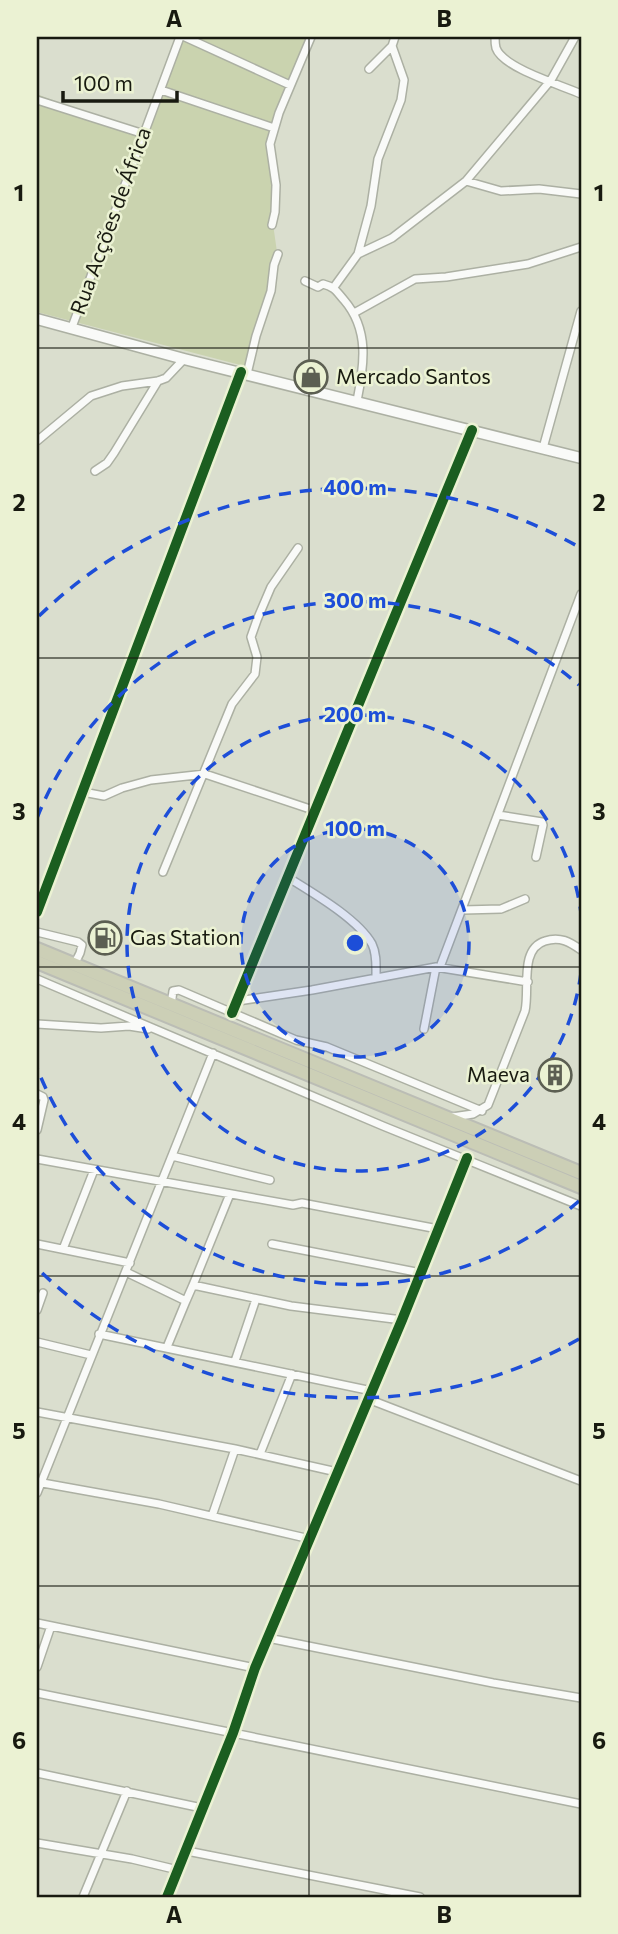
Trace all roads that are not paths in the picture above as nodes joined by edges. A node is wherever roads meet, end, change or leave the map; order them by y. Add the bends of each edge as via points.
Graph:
1 (182, 37) edge
2 (311, 37) edge
3 (395, 37) edge
4 (495, 37) edge
5 (575, 37) edge
6 (392, 46) junction
7 (369, 69) dead end
8 (551, 80) junction
9 (290, 85) junction
10 (160, 90) junction
11 (581, 94) edge
12 (37, 100) edge
13 (274, 128) junction
14 (144, 134) junction
15 (466, 181) junction
16 (581, 194) edge
17 (272, 225) dead end
18 (581, 247) edge
19 (278, 254) dead end
20 (358, 254) junction
21 (306, 281) dead end
22 (334, 287) junction
23 (581, 310) edge
24 (354, 313) junction
25 (37, 318) edge
26 (580, 320) edge
27 (72, 327) junction
28 (184, 359) junction
29 (244, 373) junction
30 (158, 381) junction
31 (357, 401) junction
32 (472, 430) junction
33 (37, 441) edge
34 (543, 447) junction
35 (581, 458) edge
36 (95, 471) dead end
37 (298, 548) dead end
38 (581, 594) edge
39 (205, 774) junction
40 (83, 792) junction
41 (316, 811) junction
42 (498, 815) junction
43 (536, 857) dead end
44 (163, 872) dead end
45 (289, 878) junction
46 (526, 899) dead end
47 (463, 910) junction
48 (37, 912) edge
49 (37, 932) edge
50 (37, 949) edge
51 (581, 950) edge
52 (37, 962) edge
53 (73, 966) junction
54 (438, 967) junction
55 (376, 977) junction
56 (37, 979) edge
57 (528, 982) junction
58 (237, 1000) junction
59 (171, 1006) junction
60 (232, 1013) junction
61 (37, 1024) edge
62 (424, 1029) dead end
63 (159, 1032) junction
64 (214, 1053) junction
65 (37, 1094) edge
66 (482, 1111) junction
67 (445, 1118) junction
68 (37, 1130) edge
69 (172, 1156) junction
70 (467, 1158) junction
71 (37, 1159) edge
72 (94, 1170) junction
73 (581, 1173) edge
74 (270, 1180) dead end
75 (162, 1181) junction
76 (581, 1187) edge
77 (230, 1194) junction
78 (581, 1206) edge
79 (438, 1229) junction
80 (37, 1244) edge
81 (272, 1244) dead end
82 (63, 1249) junction
83 (130, 1263) junction
84 (126, 1272) junction
85 (421, 1273) junction
86 (193, 1285) junction
87 (43, 1293) dead end
88 (256, 1299) junction
89 (186, 1301) junction
90 (37, 1310) edge
91 (402, 1321) junction
92 (99, 1334) junction
93 (37, 1342) edge
94 (167, 1347) junction
95 (91, 1354) junction
96 (235, 1361) junction
97 (292, 1374) junction
98 (372, 1391) junction
99 (368, 1399) junction
100 (37, 1412) edge
101 (67, 1417) junction
102 (235, 1449) junction
103 (260, 1454) junction
104 (337, 1472) junction
105 (581, 1481) edge
106 (39, 1482) edge
107 (37, 1493) edge
108 (212, 1516) junction
109 (310, 1539) junction
110 (37, 1623) edge
111 (51, 1626) junction
112 (268, 1638) junction
113 (37, 1667) edge
114 (255, 1668) junction
115 (37, 1693) edge
116 (581, 1698) edge
117 (233, 1733) junction
118 (37, 1773) edge
119 (127, 1791) junction
120 (581, 1804) edge
121 (202, 1808) junction
122 (37, 1843) edge
123 (187, 1851) junction
124 (100, 1854) junction
125 (178, 1870) junction
126 (83, 1897) edge
127 (167, 1897) edge
128 (420, 1897) edge

1 - 9 street
1 - 10 street, Rua Acções de África
2 - 9 street
3 - 6 street
4 - 8 street via 505,60
5 - 8 street
6 - 7 street
6 - 20 street via 404,87 378,159
8 - 11 street
8 - 15 street
9 - 13 street
10 - 13 street
10 - 14 street, Rua Acções de África
12 - 14 street
13 - 17 street via 270,144 276,198
14 - 27 street, Rua Acções de África
15 - 16 street via 501,191
15 - 20 street via 392,238
18 - 24 street via 528,264 415,279
19 - 29 street
20 - 22 street
21 - 22 street
22 - 24 street
23 - 26 street
24 - 31 street via 364,351
25 - 27 main road
26 - 34 street
27 - 28 main road
28 - 29 main road
28 - 30 street
29 - 31 main road
29 - 40 street
30 - 33 street via 91,396
30 - 36 street via 114,453
31 - 32 main road
32 - 34 main road
32 - 41 street
34 - 35 main road
37 - 39 street via 271,587 257,620 251,636 257,657 255,674 232,704
38 - 42 street
39 - 40 street via 152,780 104,796
39 - 41 street
39 - 44 street
40 - 48 street
41 - 45 street
42 - 43 street via 542,821
42 - 47 street
45 - 55 street via 365,934 375,952
45 - 58 street
46 - 47 street via 501,909
47 - 54 street
49 - 53 street via 82,945
50 - 53 highway
51 - 57 street via 558,939 537,944 527,964
52 - 76 highway
53 - 59 highway
54 - 55 street
54 - 57 street
54 - 62 street
55 - 58 street
56 - 63 street
57 - 66 street via 525,1011 492,1098
58 - 60 street
59 - 60 street via 173,991 179,990
59 - 67 highway
60 - 66 street
61 - 63 street via 129,1026
63 - 64 street
64 - 69 street
64 - 70 street
65 - 68 street via 44,1100
66 - 67 street
67 - 73 highway
69 - 74 street
69 - 75 street
70 - 78 street
70 - 79 street
71 - 72 street
72 - 75 street
72 - 82 street
75 - 77 street
75 - 83 street
77 - 79 street
77 - 86 street
79 - 85 street
80 - 82 street
81 - 85 street
82 - 83 street
83 - 84 street
84 - 89 street
84 - 92 street
85 - 91 street
86 - 88 street
86 - 89 street
87 - 90 street
88 - 91 street
88 - 96 street
89 - 94 street
91 - 98 street
92 - 94 street
92 - 95 street
93 - 95 street
94 - 96 street
95 - 101 street
96 - 97 street
97 - 98 street
97 - 103 street
98 - 99 street
99 - 104 street
99 - 105 street
100 - 101 street
101 - 102 street
101 - 106 street
102 - 103 street
102 - 108 street
103 - 104 street
104 - 109 street
106 - 107 street
106 - 108 street
108 - 109 street
109 - 112 street
110 - 111 street
111 - 113 street
111 - 114 street
112 - 114 street
112 - 116 street
114 - 117 street
115 - 117 street
117 - 120 street
117 - 121 street
118 - 119 street
119 - 121 street
119 - 124 street
121 - 123 street
122 - 124 street
123 - 125 street
123 - 128 street
124 - 125 street
124 - 126 street
125 - 127 street

